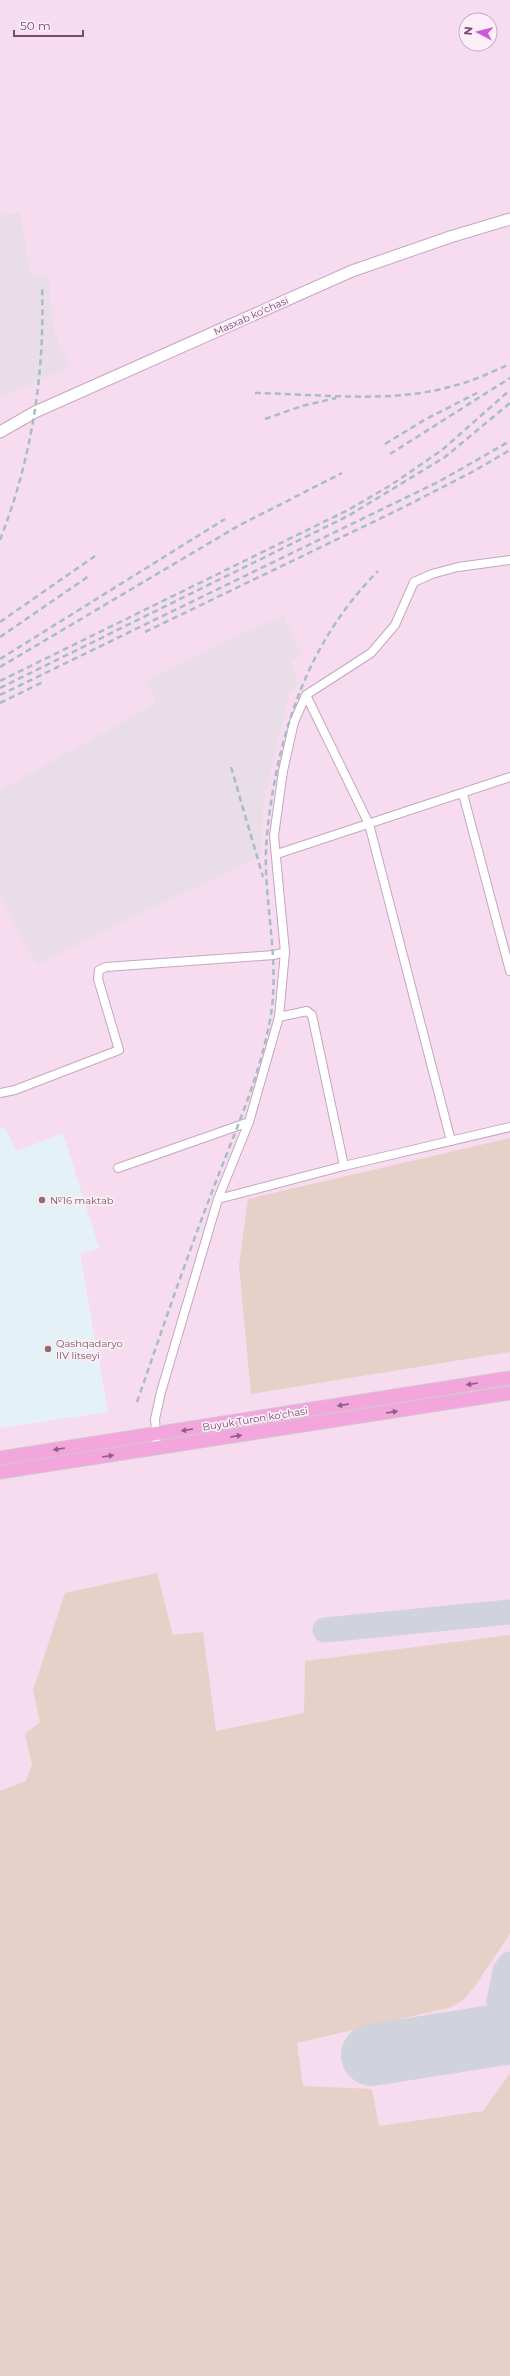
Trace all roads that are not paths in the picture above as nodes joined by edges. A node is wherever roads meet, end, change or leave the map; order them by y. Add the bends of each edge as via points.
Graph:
1 (510, 220) edge
2 (0, 432) edge
3 (510, 560) edge
4 (306, 695) junction
5 (510, 777) edge
6 (463, 794) junction
7 (369, 824) junction
8 (277, 854) junction
9 (285, 952) junction
10 (510, 971) edge
11 (280, 1017) junction
12 (0, 1093) edge
13 (249, 1122) junction
14 (510, 1127) edge
15 (451, 1141) junction
16 (344, 1166) junction
17 (118, 1168) dead end
18 (218, 1199) junction
19 (510, 1378) edge
20 (510, 1393) edge
21 (156, 1434) junction
22 (157, 1448) junction
23 (0, 1458) edge
24 (0, 1472) edge

1 - 2 main road, Masxab ko'chasi via 450,237 352,271 35,412
3 - 4 street via 458,567 414,582 395,625 371,653
4 - 7 street
4 - 8 street via 294,722 283,771 274,836
5 - 6 street
6 - 7 street
6 - 10 street
7 - 8 street
7 - 15 street
8 - 9 street
9 - 11 street
9 - 12 street via 274,955 106,967 98,970 98,979 119,1050 15,1090
11 - 13 street
11 - 16 street via 307,1011 312,1015
13 - 17 street
13 - 18 street
14 - 15 street
15 - 16 street
16 - 18 street
18 - 21 street via 156,1409
19 -> 21 main road, Buyuk Turon ko'chasi
22 -> 20 main road, Buyuk Turon ko'chasi
21 - 22 street
21 -> 23 main road, Buyuk Turon ko'chasi
24 -> 22 main road, Buyuk Turon ko'chasi

